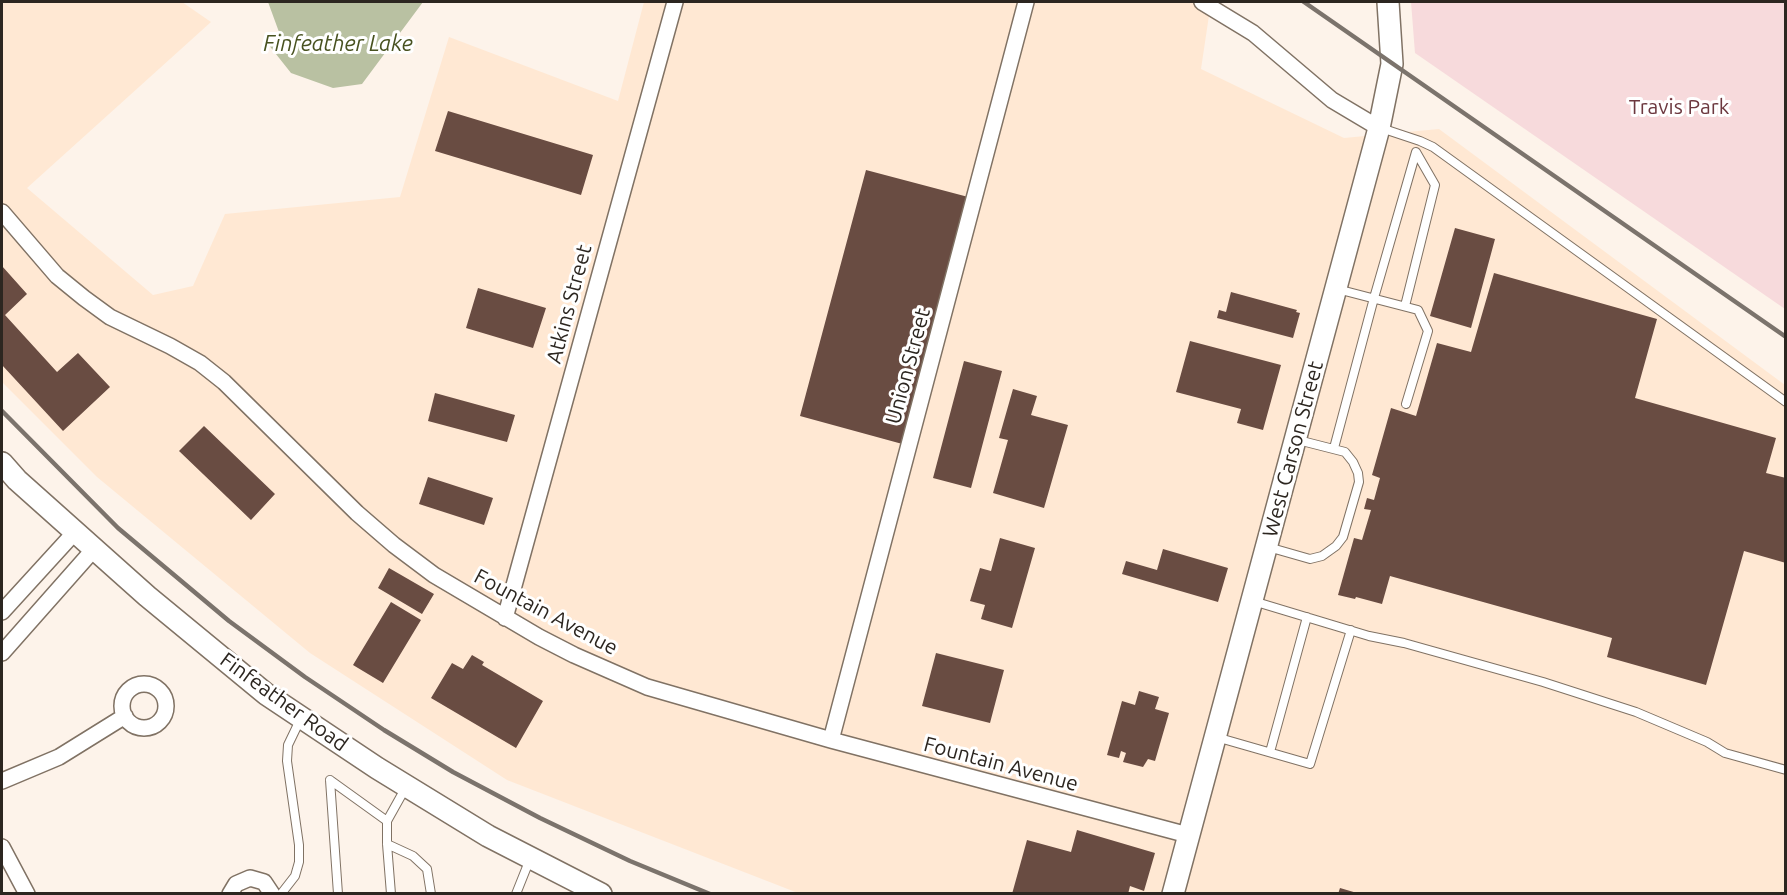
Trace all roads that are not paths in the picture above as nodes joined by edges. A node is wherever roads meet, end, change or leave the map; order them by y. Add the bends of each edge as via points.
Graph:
1 (675, 2) edge
2 (1026, 2) edge
3 (1202, 2) edge
4 (1388, 2) edge
5 (1380, 128) junction
6 (1420, 141) junction
7 (1416, 152) junction
8 (2, 212) edge
9 (1336, 288) junction
10 (1374, 298) junction
11 (1405, 306) junction
12 (1785, 402) edge
13 (1406, 404) dead end
14 (1295, 440) junction
15 (1334, 448) junction
16 (2, 463) edge
17 (75, 532) junction
18 (1266, 547) junction
19 (94, 549) junction
20 (1252, 600) junction
21 (2, 612) edge
22 (1307, 617) junction
23 (505, 618) junction
24 (1351, 630) junction
25 (2, 653) edge
26 (125, 716) dead end
27 (301, 717) junction
28 (1215, 737) junction
29 (831, 740) junction
30 (1270, 752) junction
31 (1785, 770) edge
32 (2, 781) edge
33 (407, 786) junction
34 (387, 820) junction
35 (1188, 835) junction
36 (387, 844) junction
37 (2, 847) edge
38 (530, 857) junction
39 (27, 894) edge
40 (230, 894) edge
41 (272, 894) edge
42 (281, 894) edge
43 (338, 894) edge
44 (391, 894) edge
45 (431, 894) edge
46 (516, 894) edge
47 (601, 894) edge
48 (1173, 894) edge

1 - 23 street, Atkins Street
2 - 29 street, Union Street
3 - 5 street via 1252,33 1332,100
4 - 5 street, West Carson Street via 1392,64
5 - 6 lane
5 - 9 street, West Carson Street
6 - 7 lane
6 - 12 lane
7 - 10 lane
7 - 11 lane via 1435,185
8 - 23 street, Fountain Avenue via 57,276 84,298 110,317 200,363 394,545 434,575
9 - 10 lane
9 - 14 street, West Carson Street
10 - 11 lane
10 - 15 lane
11 - 13 lane via 1418,310 1428,331
14 - 15 lane
14 - 18 street, West Carson Street
15 - 18 lane via 1345,452 1353,462 1359,482 1343,537 1322,556 1310,559
16 - 17 street, Finfeather Road
17 - 19 street, Finfeather Road
17 - 21 street
18 - 20 street, West Carson Street
19 - 25 street
19 - 27 street, Finfeather Road via 266,694
20 - 22 lane
20 - 28 street, West Carson Street
22 - 24 lane
22 - 30 lane
23 - 29 street, Fountain Avenue via 574,655 647,687
24 - 30 lane via 1310,764
24 - 31 lane via 1544,682 1636,712 1725,753
26 - 32 street via 59,756
27 - 33 street, Finfeather Road
27 - 42 lane via 288,745 287,761 299,862 295,876
28 - 30 lane
28 - 35 street, West Carson Street
29 - 35 street, Fountain Avenue
33 - 34 lane
33 - 38 street, Finfeather Road
34 - 36 lane
34 - 43 lane via 330,780
35 - 48 street, West Carson Street
36 - 44 lane
36 - 45 lane via 413,856 427,869
37 - 39 street
38 - 46 lane
38 - 47 street, Finfeather Road
40 - 41 street via 236,884 250,878 264,882

